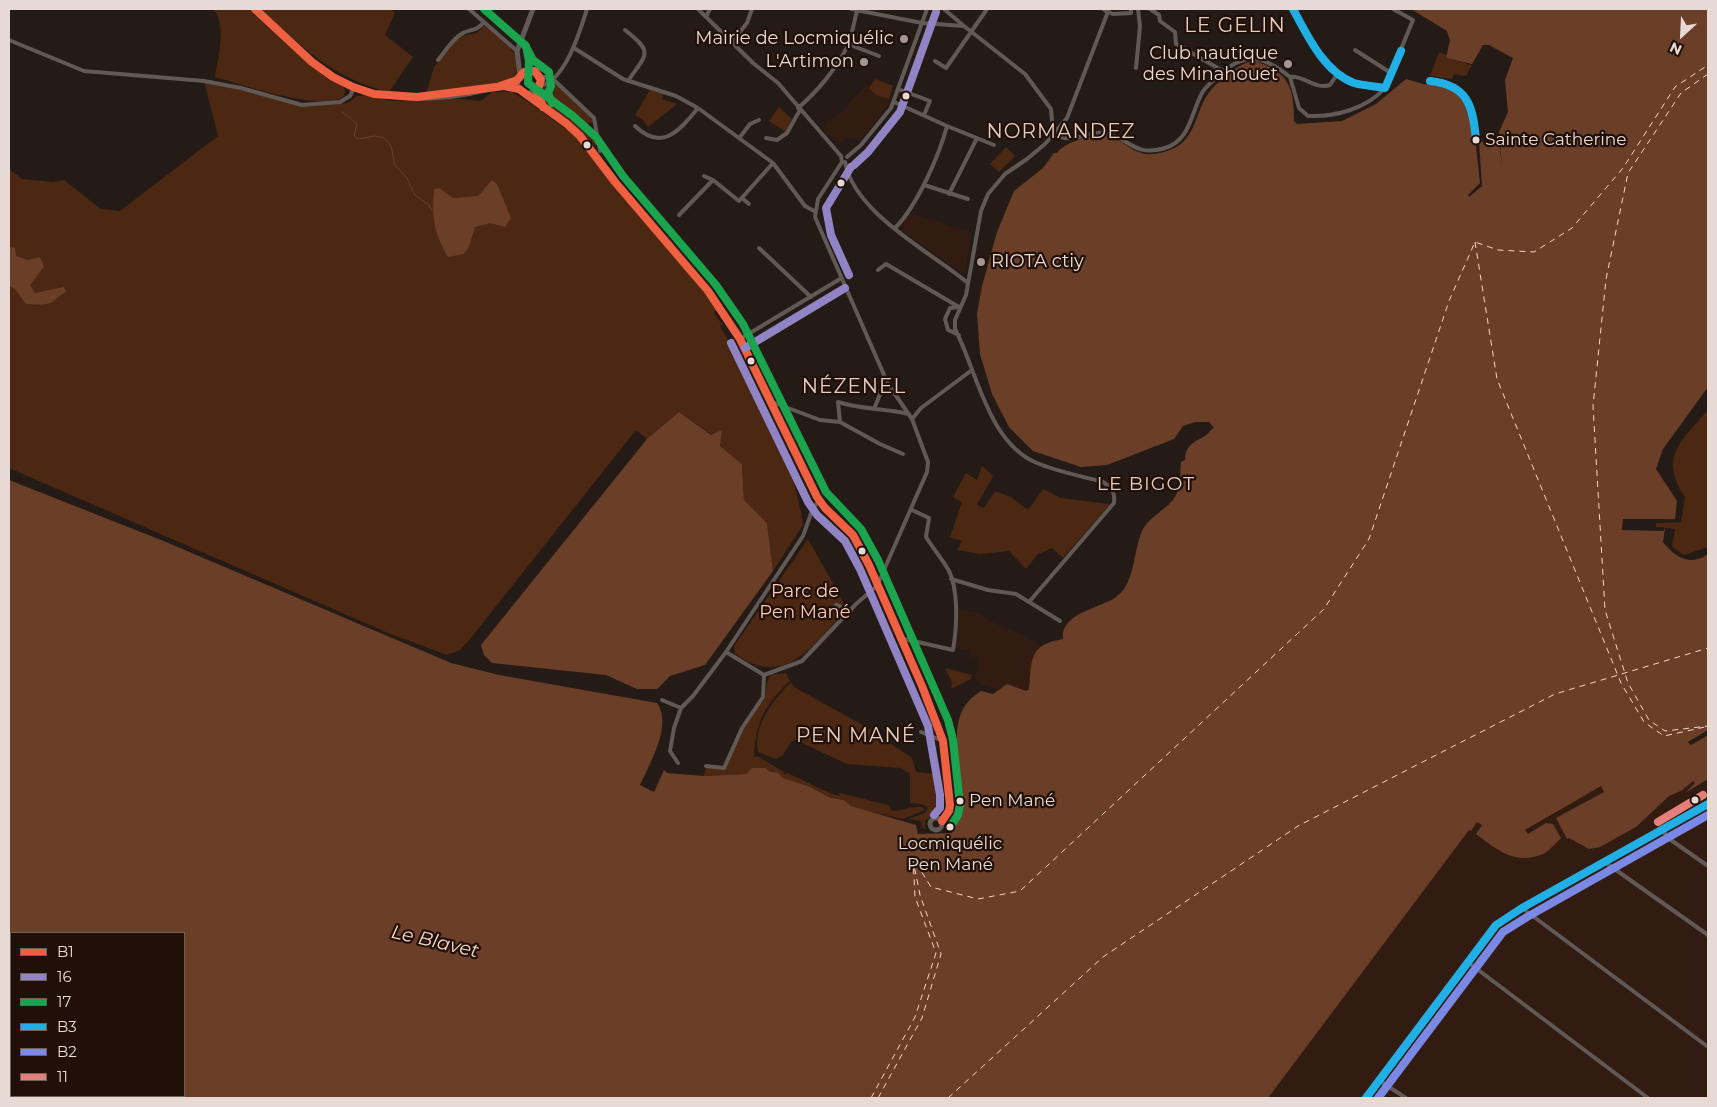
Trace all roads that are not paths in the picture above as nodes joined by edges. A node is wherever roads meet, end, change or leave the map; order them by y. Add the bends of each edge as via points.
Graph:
1 (255, 9) edge
2 (469, 9) edge
3 (533, 9) edge
4 (587, 9) edge
5 (698, 9) edge
6 (710, 9) edge
7 (752, 9) edge
8 (851, 9) edge
9 (927, 9) edge
10 (944, 9) edge
11 (987, 9) edge
12 (1131, 9) edge
13 (1138, 9) edge
14 (1150, 9) edge
15 (1292, 9) edge
16 (1393, 9) edge
17 (1107, 10) edge
18 (857, 11) junction
19 (706, 17) junction
20 (484, 22) junction
21 (922, 23) junction
22 (963, 24) junction
23 (625, 30) dead end
24 (972, 32) junction
25 (9, 40) edge
26 (732, 42) junction
27 (848, 44) junction
28 (574, 48) junction
29 (1355, 50) dead end
30 (517, 51) junction
31 (878, 56) dead end
32 (519, 58) junction
33 (438, 60) dead end
34 (935, 61) dead end
35 (1136, 68) dead end
36 (530, 70) junction
37 (1223, 71) junction
38 (1391, 73) junction
39 (1338, 74) junction
40 (520, 75) junction
41 (540, 76) junction
42 (1290, 77) junction
43 (553, 79) junction
44 (517, 80) junction
45 (628, 81) junction
46 (504, 86) junction
47 (541, 86) junction
48 (354, 88) junction
49 (1385, 88) junction
50 (898, 89) junction
51 (519, 90) junction
52 (537, 91) junction
53 (526, 94) junction
54 (894, 102) junction
55 (544, 108) junction
56 (698, 108) junction
57 (799, 109) junction
58 (924, 115) junction
59 (759, 120) dead end
60 (635, 126) dead end
61 (947, 126) junction
62 (1053, 133) junction
63 (740, 137) junction
64 (766, 138) dead end
65 (977, 138) junction
66 (994, 145) dead end
67 (600, 151) dead end
68 (841, 156) junction
69 (847, 156) junction
70 (843, 162) junction
71 (773, 163) junction
72 (704, 176) dead end
73 (713, 180) junction
74 (924, 185) junction
75 (950, 194) junction
76 (742, 198) junction
77 (968, 199) dead end
78 (749, 204) dead end
79 (814, 211) junction
80 (679, 214) dead end
81 (895, 228) junction
82 (759, 248) dead end
83 (878, 270) dead end
84 (840, 279) junction
85 (968, 283) junction
86 (811, 297) junction
87 (959, 307) junction
88 (959, 335) junction
89 (740, 339) junction
90 (972, 370) junction
91 (888, 384) junction
92 (772, 402) junction
93 (874, 409) junction
94 (911, 416) junction
95 (840, 422) junction
96 (903, 454) dead end
97 (820, 501) junction
98 (912, 510) junction
99 (951, 579) junction
100 (877, 586) junction
101 (1029, 602) junction
102 (836, 605) dead end
103 (852, 610) junction
104 (1060, 621) dead end
105 (900, 638) junction
106 (726, 652) junction
107 (764, 675) junction
108 (662, 700) dead end
109 (681, 708) junction
110 (921, 732) dead end
111 (944, 741) junction
112 (678, 763) dead end
113 (706, 766) dead end
114 (1708, 804) edge
115 (942, 821) dead end
116 (1663, 831) junction
117 (1606, 863) junction
118 (1708, 866) edge
119 (1522, 908) junction
120 (1708, 935) edge
121 (1468, 963) junction
122 (1708, 1047) edge
123 (1380, 1081) junction
124 (1366, 1098) edge
125 (1406, 1098) edge
126 (1648, 1098) edge

1 - 48 street via 317,66
2 - 20 street
3 - 30 street
4 - 28 street
5 - 19 street
6 - 19 street
7 - 26 street via 747,23
8 - 18 street
9 - 21 street
10 - 22 street
11 - 24 street
12 - 17 street via 1130,13 1113,14
13 - 35 street via 1140,26
14 - 37 street via 1174,32 1176,44
15 - 39 street
16 - 38 street via 1413,20
17 - 62 street via 1067,118
18 - 21 street
18 - 27 street
19 - 26 street
20 - 30 street
20 - 33 street via 476,30 457,37
21 - 22 street
21 - 50 street
22 - 24 street
23 - 45 street via 644,45 646,51
24 - 34 street via 946,68
24 - 62 street via 1025,74 1051,110
25 - 48 street via 84,71 204,81 302,105 340,102 350,96
26 - 57 street via 778,83
27 - 31 street
27 - 57 street via 839,61
28 - 43 street
28 - 45 street
29 - 38 street
30 - 32 street
32 - 36 street
32 - 40 street
36 - 40 street
36 - 41 street
37 - 42 street via 1243,60 1255,58 1269,62
37 - 62 street via 1202,94 1182,137 1166,148 1140,150 1107,133 1065,139
38 - 49 street
39 - 42 street via 1326,87 1296,76
39 - 49 street via 1352,82
40 - 44 street
41 - 43 street
41 - 47 street
42 - 49 street via 1299,108 1308,116 1332,115 1352,109 1377,97
43 - 47 street
43 - 67 street via 594,118
44 - 46 street
44 - 51 street
45 - 56 street via 676,96
46 - 48 street via 415,98 373,94
46 - 51 street
47 - 52 street
50 - 54 street
50 - 58 street via 930,101
51 - 53 street
52 - 53 street
52 - 55 street
53 - 55 street
54 - 58 street
54 - 69 street via 863,143
55 - 89 street via 588,144 615,182 708,291
56 - 60 street via 671,136 648,137
56 - 63 street
57 - 64 street via 787,133 778,140
57 - 68 street
58 - 61 street
59 - 63 street via 750,124
61 - 65 street
61 - 74 street
62 - 85 street via 1034,154 998,180 988,194 981,211
63 - 71 street
65 - 66 street
65 - 75 street
68 - 69 street
68 - 70 street
69 - 70 street
70 - 79 street via 818,199
70 - 81 street via 872,210
71 - 76 street
71 - 79 street via 805,206
72 - 73 street
73 - 76 street via 739,201
73 - 80 street
74 - 75 street
74 - 81 street
75 - 77 street
76 - 78 street
79 - 84 street
81 - 85 street
82 - 86 street
83 - 87 street via 886,264
84 - 86 street
84 - 91 street
85 - 87 street
86 - 89 street
87 - 88 street via 955,320
87 - 88 street via 950,308 945,319 948,330
88 - 90 street
89 - 92 street
90 - 94 street
90 - 101 street via 1000,431 1015,450 1036,463 1103,482 1115,494 1114,502
91 - 93 street via 883,387
91 - 94 street
92 - 95 street via 820,420
92 - 97 street
93 - 94 street via 890,409
93 - 95 street via 859,409 838,402
94 - 98 street via 928,462
95 - 96 street
97 - 100 street via 853,535
97 - 106 street via 813,508 804,536
98 - 99 street via 930,518 926,537
98 - 100 street
99 - 101 street via 988,590 1008,591
99 - 105 street via 957,615 954,650
100 - 103 street
100 - 105 street
101 - 104 street
102 - 103 street
103 - 107 street via 802,661
105 - 111 street
106 - 107 street
106 - 109 street
107 - 113 street via 763,697 742,728 724,768
108 - 109 street
109 - 112 street via 670,751
110 - 111 street
111 - 115 street via 950,804
114 - 116 street
116 - 117 street
116 - 118 street
117 - 119 street
117 - 120 street
119 - 121 street via 1496,925
119 - 122 street
121 - 123 street
121 - 126 street
123 - 124 street
123 - 125 street

